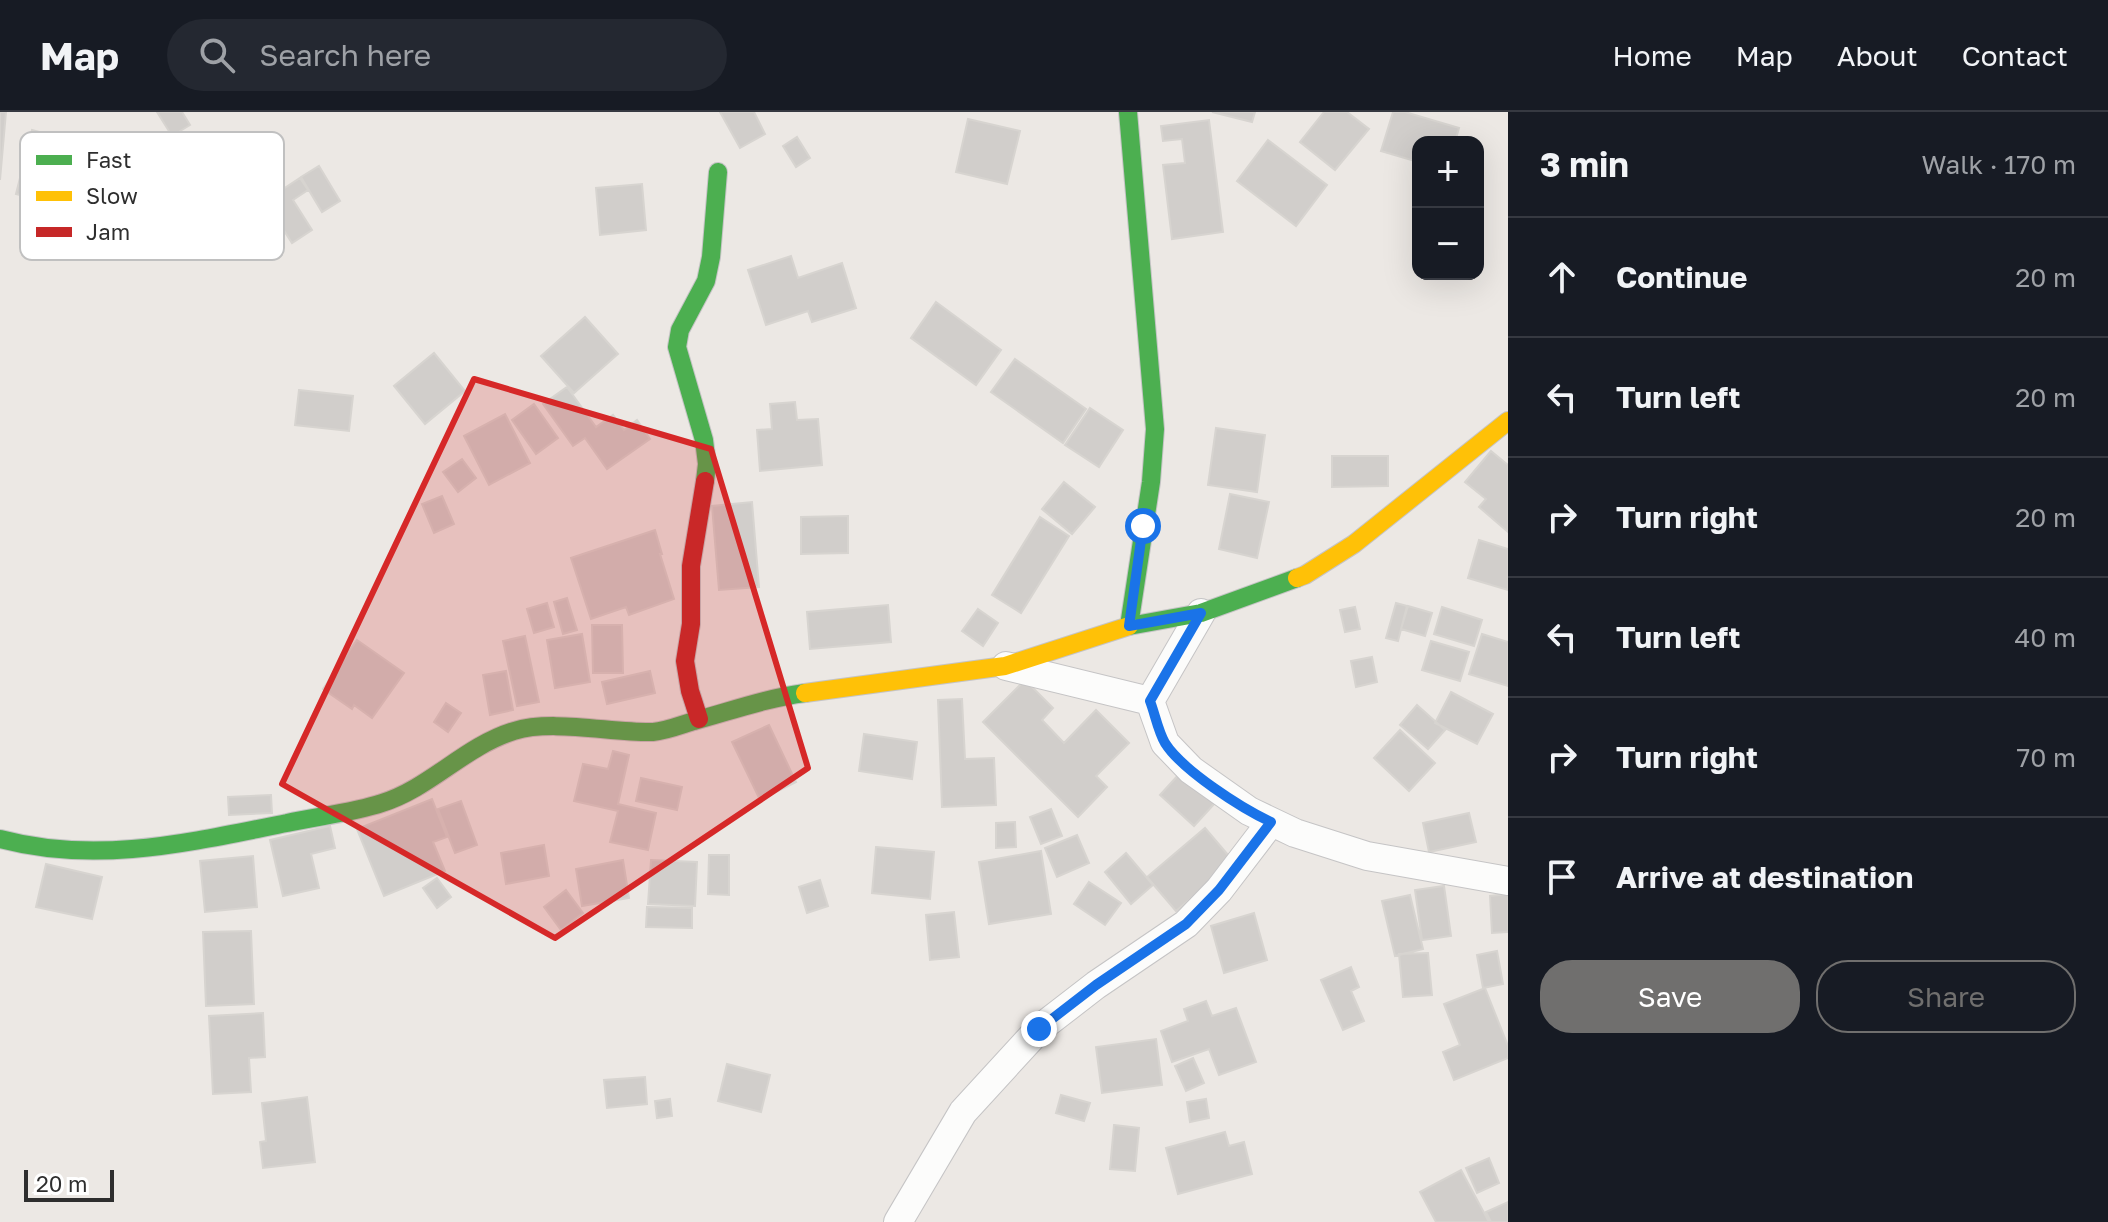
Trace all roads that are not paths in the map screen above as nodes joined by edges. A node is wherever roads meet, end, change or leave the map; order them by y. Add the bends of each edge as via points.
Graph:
1 (1128, 112) edge
2 (718, 172) dead end
3 (1508, 421) edge
4 (1201, 613) junction
5 (1129, 626) junction
6 (1005, 666) junction
7 (1150, 701) junction
8 (699, 719) junction
9 (1271, 822) junction
10 (0, 839) edge
11 (1508, 881) edge
12 (898, 1222) edge

1 - 5 street via 1155,429
2 - 8 street via 706,281 680,330 677,347 707,464 691,566 685,661
3 - 4 street via 1354,544 1305,575
4 - 5 street
4 - 7 street
5 - 6 street
6 - 7 street
6 - 8 street via 781,696
7 - 9 street via 1165,743 1191,770
8 - 10 street via 656,732 517,730 485,742 383,803 212,838 76,852
9 - 11 street via 1367,856
9 - 12 street via 1186,924 1039,1029 963,1112

